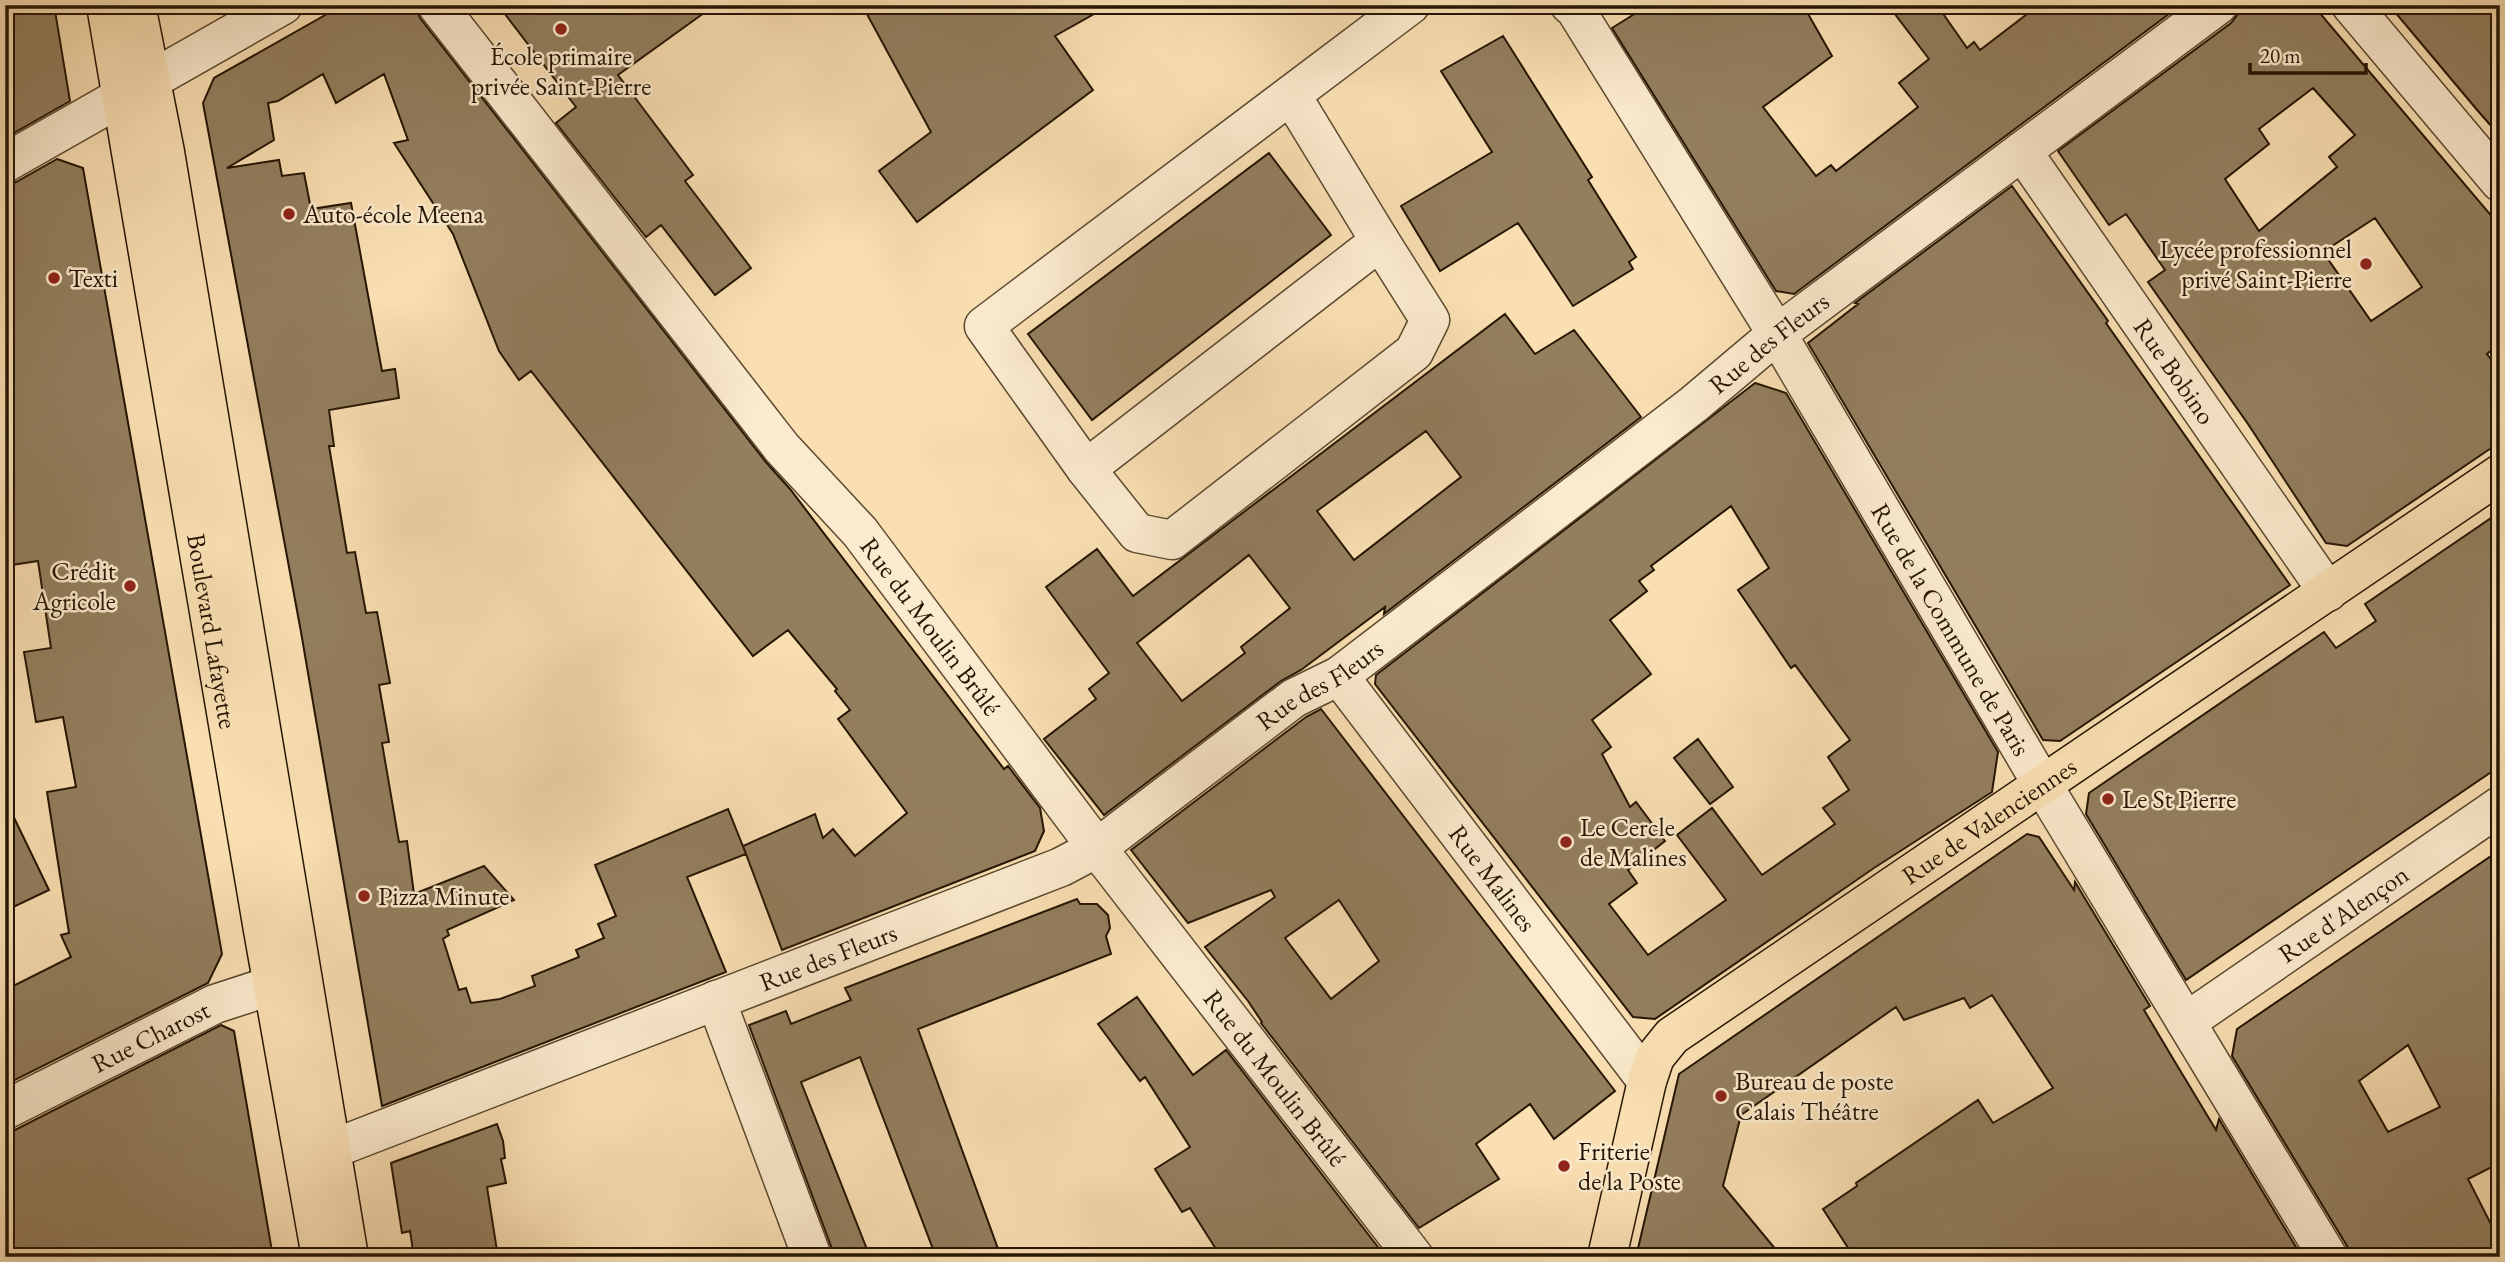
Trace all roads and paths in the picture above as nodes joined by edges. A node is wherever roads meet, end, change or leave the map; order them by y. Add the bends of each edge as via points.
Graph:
1 (106, 5) edge
2 (136, 5) edge
3 (284, 5) edge
4 (437, 5) edge
5 (1410, 5) edge
6 (2218, 5) edge
7 (2351, 5) edge
8 (1576, 7) edge
9 (136, 88) junction
10 (1291, 95) junction
11 (2022, 151) junction
12 (5, 163) edge
13 (2500, 181) edge
14 (1380, 241) junction
15 (1776, 334) junction
16 (1086, 469) junction
17 (2500, 474) edge
18 (2328, 592) junction
19 (1339, 676) junction
20 (2042, 784) junction
21 (2500, 806) edge
22 (1097, 848) junction
23 (287, 980) junction
24 (716, 1000) junction
25 (2186, 1022) junction
26 (1647, 1081) junction
27 (5, 1110) edge
28 (318, 1154) junction
29 (321, 1257) edge
30 (349, 1257) edge
31 (812, 1257) edge
32 (1414, 1257) edge
33 (1606, 1257) edge
34 (2328, 1257) edge

1 - 9 main road, Boulevard Lafayette
2 - 9 main road, Boulevard Lafayette
3 - 9 street
4 - 22 street, Rue du Moulin Brûlé via 782,448 860,532
5 - 10 street
6 - 11 street, Rue des Fleurs
7 - 13 street
8 - 15 street, Rue de la Commune de Paris
9 - 12 street
9 - 23 main road, Boulevard Lafayette via 165,152
10 - 14 street
10 - 16 street via 984,326
11 - 15 street, Rue des Fleurs
11 - 18 street, Rue Bobino
14 - 16 street
14 - 16 street via 1430,320 1414,352 1381,378 1171,540 1138,533
15 - 19 street, Rue des Fleurs via 1702,397
15 - 20 street, Rue de la Commune de Paris
17 - 18 main road, Rue de Valenciennes
18 - 20 main road, Rue de Valenciennes
19 - 22 street, Rue des Fleurs via 1294,698
19 - 26 street, Rue Malines
20 - 25 street, Rue de la Commune de Paris
20 - 26 main road, Rue de Valenciennes via 1683,1027 1655,1057
21 - 25 street, Rue d'Alençon
22 - 24 street, Rue des Fleurs via 1061,867
22 - 32 street, Rue du Moulin Brûlé
23 - 27 street, Rue Charost via 215,1004
23 - 28 main road, Boulevard Lafayette
24 - 28 street, Rue des Fleurs
24 - 31 street
25 - 34 street, Rue de la Commune de Paris
26 - 33 main road, Rue de Valenciennes
28 - 29 main road, Boulevard Lafayette
28 - 30 main road, Boulevard Lafayette

